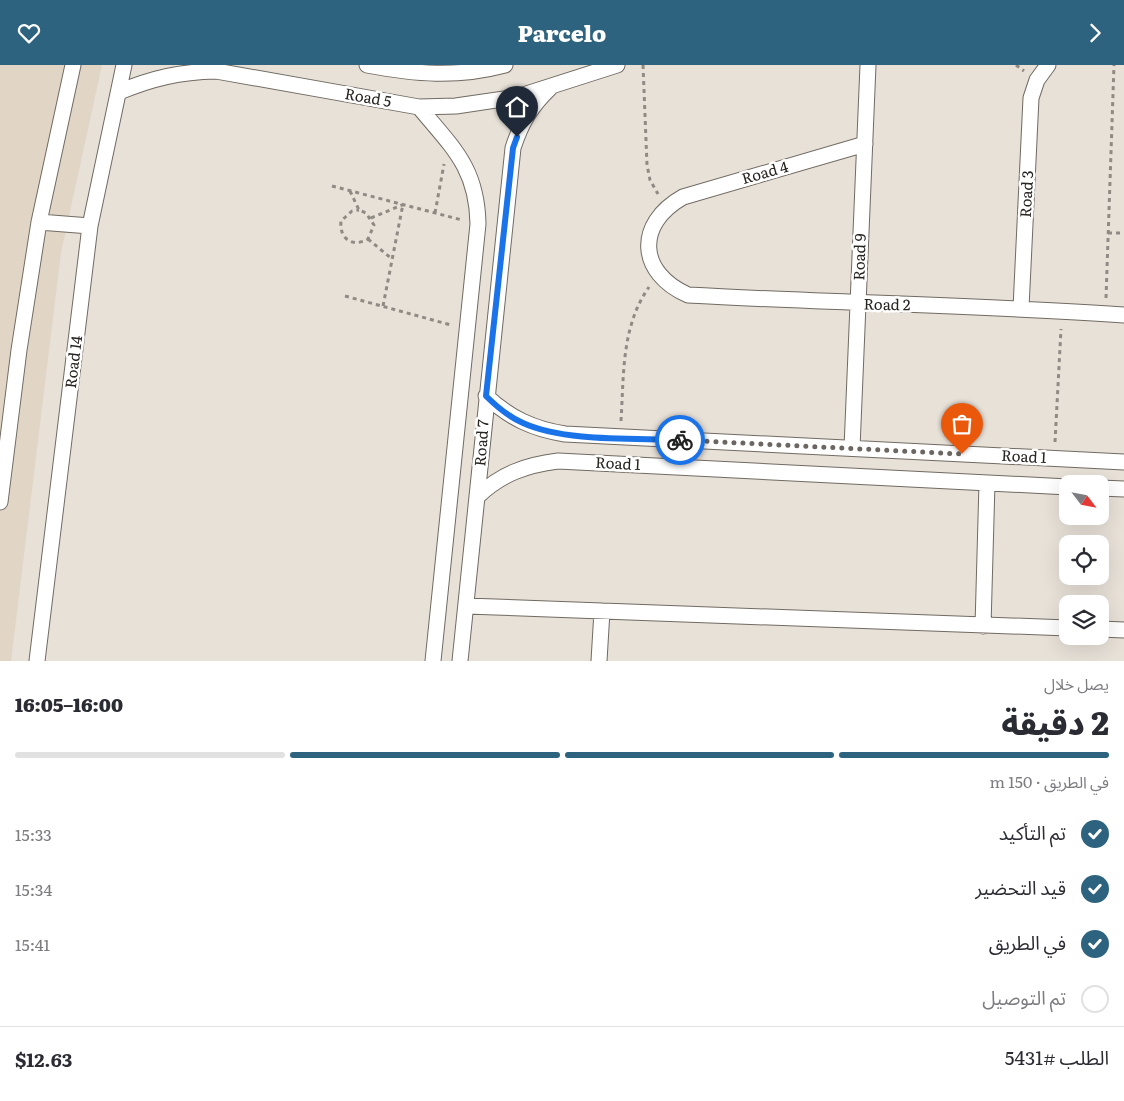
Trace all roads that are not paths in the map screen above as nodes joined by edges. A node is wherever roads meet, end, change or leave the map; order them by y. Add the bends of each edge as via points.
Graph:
1 (74, 65) edge
2 (124, 65) edge
3 (367, 65) edge
4 (505, 65) edge
5 (617, 65) edge
6 (868, 65) edge
7 (1048, 65) edge
8 (550, 88) junction
9 (119, 92) junction
10 (419, 107) junction
11 (865, 144) junction
12 (39, 222) junction
13 (90, 226) junction
14 (658, 275) joint
15 (858, 304) junction
16 (1021, 308) junction
17 (1124, 315) edge
18 (486, 396) junction
19 (852, 448) junction
20 (1124, 462) edge
21 (987, 483) junction
22 (1059, 487) edge
23 (1109, 488) edge
24 (1124, 489) edge
25 (478, 497) junction
26 (0, 502) edge
27 (466, 606) junction
28 (602, 611) junction
29 (984, 625) junction
30 (1059, 628) edge
31 (1109, 629) edge
32 (1124, 630) edge
33 (37, 661) edge
34 (433, 661) edge
35 (460, 661) edge
36 (599, 661) edge

1 - 12 street
2 - 9 street, Road 14
3 - 4 street via 416,74 445,75
5 - 8 street, Road 5
6 - 11 street, Road 9
7 - 16 street, Road 3 via 1031,98
8 - 10 street, Road 5 via 491,101
8 - 18 street, Road 7 via 520,125 513,148
9 - 10 street, Road 5 via 150,79 183,72 216,71
9 - 13 street, Road 14
10 - 34 street, Road 7 via 462,159 478,201 468,329
11 - 14 street, Road 4 via 683,197 667,206 655,221 649,239 650,257
11 - 15 street, Road 9
12 - 13 street
12 - 26 street
13 - 33 street, Road 14
14 - 15 street, Road 2 via 671,288 688,295
15 - 16 street, Road 2
15 - 19 street, Road 9
16 - 17 street, Road 2
18 - 19 street, Road 1 via 509,415 543,431
18 - 25 street, Road 7
19 - 20 street, Road 1
21 - 22 street, Road 1
21 - 25 street, Road 1 via 558,461 512,471 492,483
21 - 29 street
23 - 24 street
25 - 27 street, Road 7
27 - 28 street
27 - 35 street, Road 7
28 - 29 street
28 - 36 street
29 - 30 street
31 - 32 street

